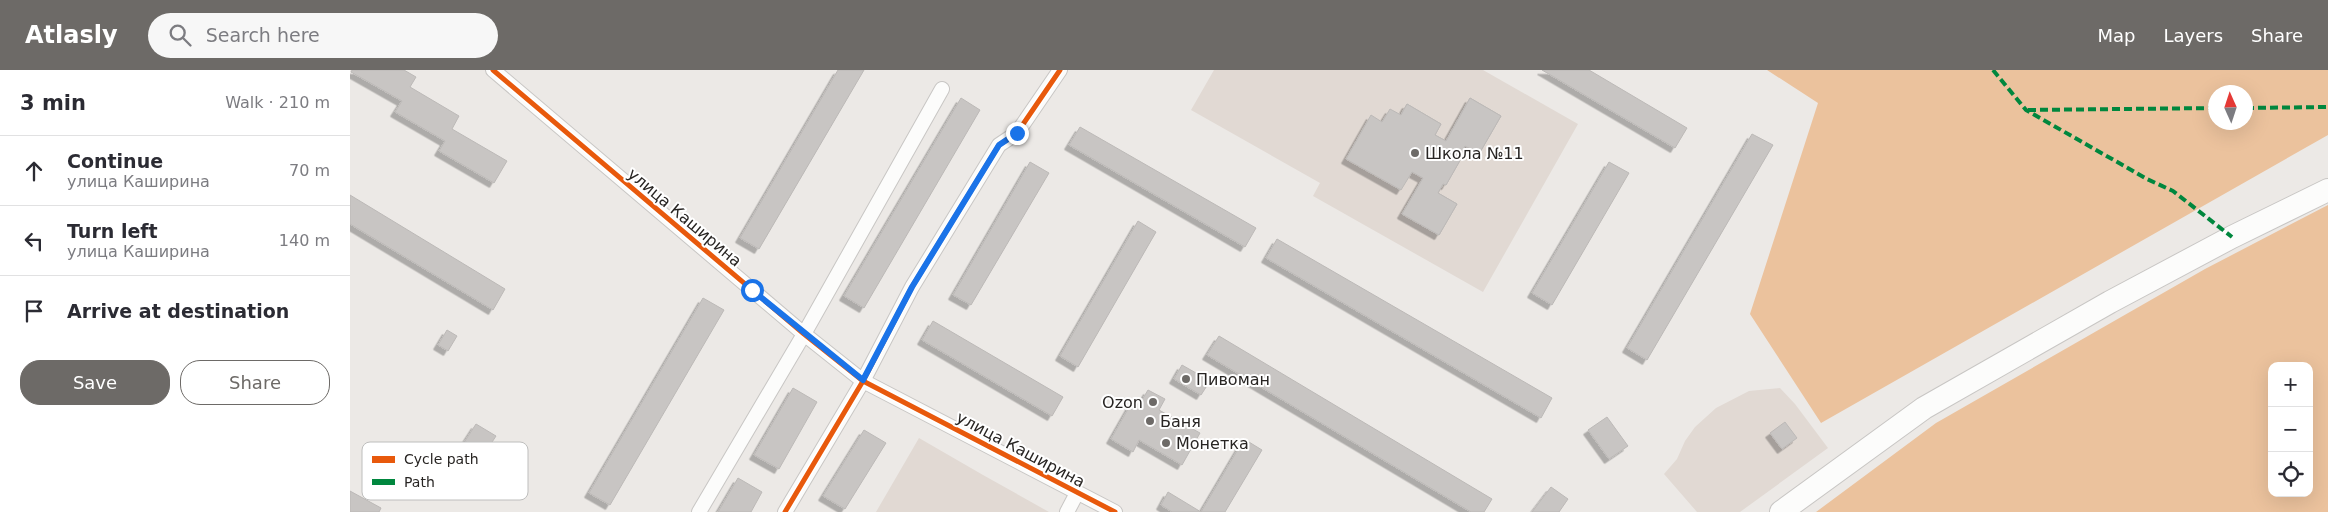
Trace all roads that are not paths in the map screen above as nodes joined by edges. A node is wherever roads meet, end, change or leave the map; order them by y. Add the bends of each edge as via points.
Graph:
1 (493, 70) edge
2 (1060, 70) edge
3 (942, 89) dead end
4 (2328, 190) edge
5 (804, 334) junction
6 (863, 380) junction
7 (1077, 493) junction
8 (699, 512) edge
9 (785, 512) edge
10 (1066, 512) edge
11 (1114, 512) edge
12 (1781, 512) edge

1 - 5 street, улица Каширина
2 - 6 street via 1017,133 999,145 912,287
3 - 5 street
4 - 12 main road via 2118,298 1924,408
5 - 6 street, улица Каширина
5 - 8 street
6 - 7 street, улица Каширина
6 - 9 street
7 - 10 street, улица Каширина
7 - 11 street, улица Каширина

